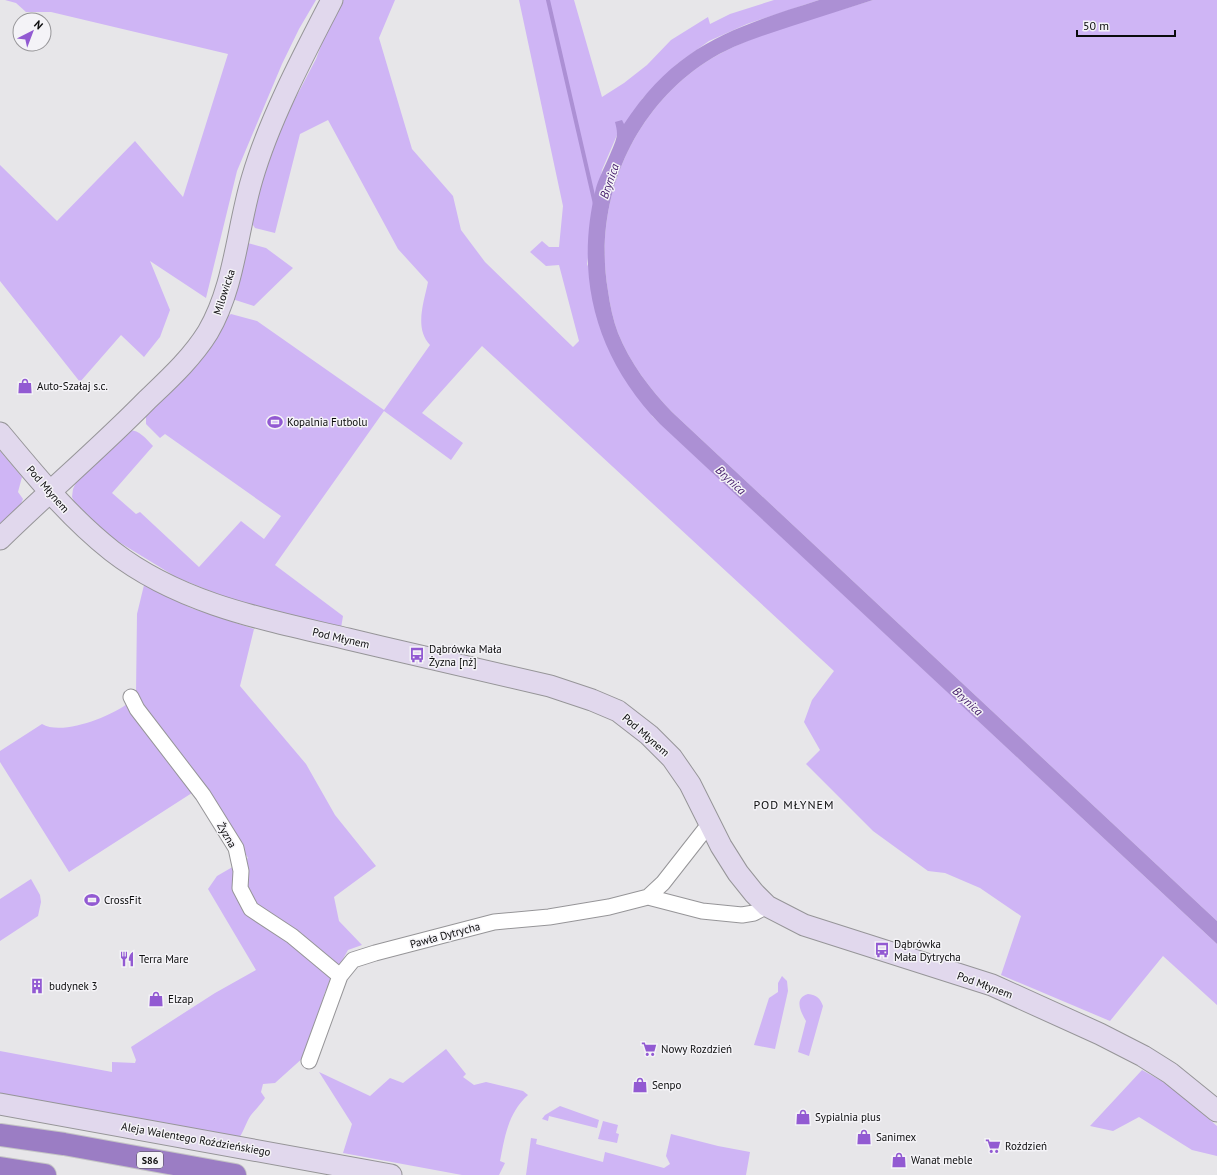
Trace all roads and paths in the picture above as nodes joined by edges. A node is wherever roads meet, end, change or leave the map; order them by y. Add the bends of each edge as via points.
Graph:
1 (332, 0) edge
2 (0, 433) edge
3 (49, 492) junction
4 (0, 539) edge
5 (131, 697) dead end
6 (710, 823) junction
7 (648, 897) junction
8 (767, 906) junction
9 (340, 976) junction
10 (309, 1061) dead end
11 (0, 1104) edge
12 (1217, 1110) edge
13 (0, 1123) edge
14 (0, 1135) edge
15 (64, 1144) junction
16 (0, 1168) edge
17 (45, 1175) edge
18 (235, 1175) edge
19 (391, 1175) edge

1 - 3 street, Milowicka via 279,111 252,177 228,285 209,330 191,355 164,383 90,456
2 - 3 street, Pod Młynem
3 - 4 street, Milowicka
3 - 6 street, Pod Młynem via 75,519 113,551 183,593 263,620 550,686 618,711 649,735 672,758 690,784
5 - 9 street, Żyzna via 137,709 203,795 236,848 241,871 240,888 251,909 292,936
6 - 7 street, Pawła Dytrycha via 663,883
6 - 8 street, Pod Młynem via 738,873
7 - 8 street, Pawła Dytrycha via 702,911 742,915
7 - 9 street, Pawła Dytrycha via 609,907 549,917 494,922 353,960
8 - 12 street, Pod Młynem via 804,925 992,985 1143,1056 1170,1073
9 - 10 street, Pawła Dytrycha
11 - 19 street, Aleja Walentego Roździeńskiego
13 - 15 highway
14 - 15 highway, S86
15 - 18 highway, S86
16 - 17 highway

